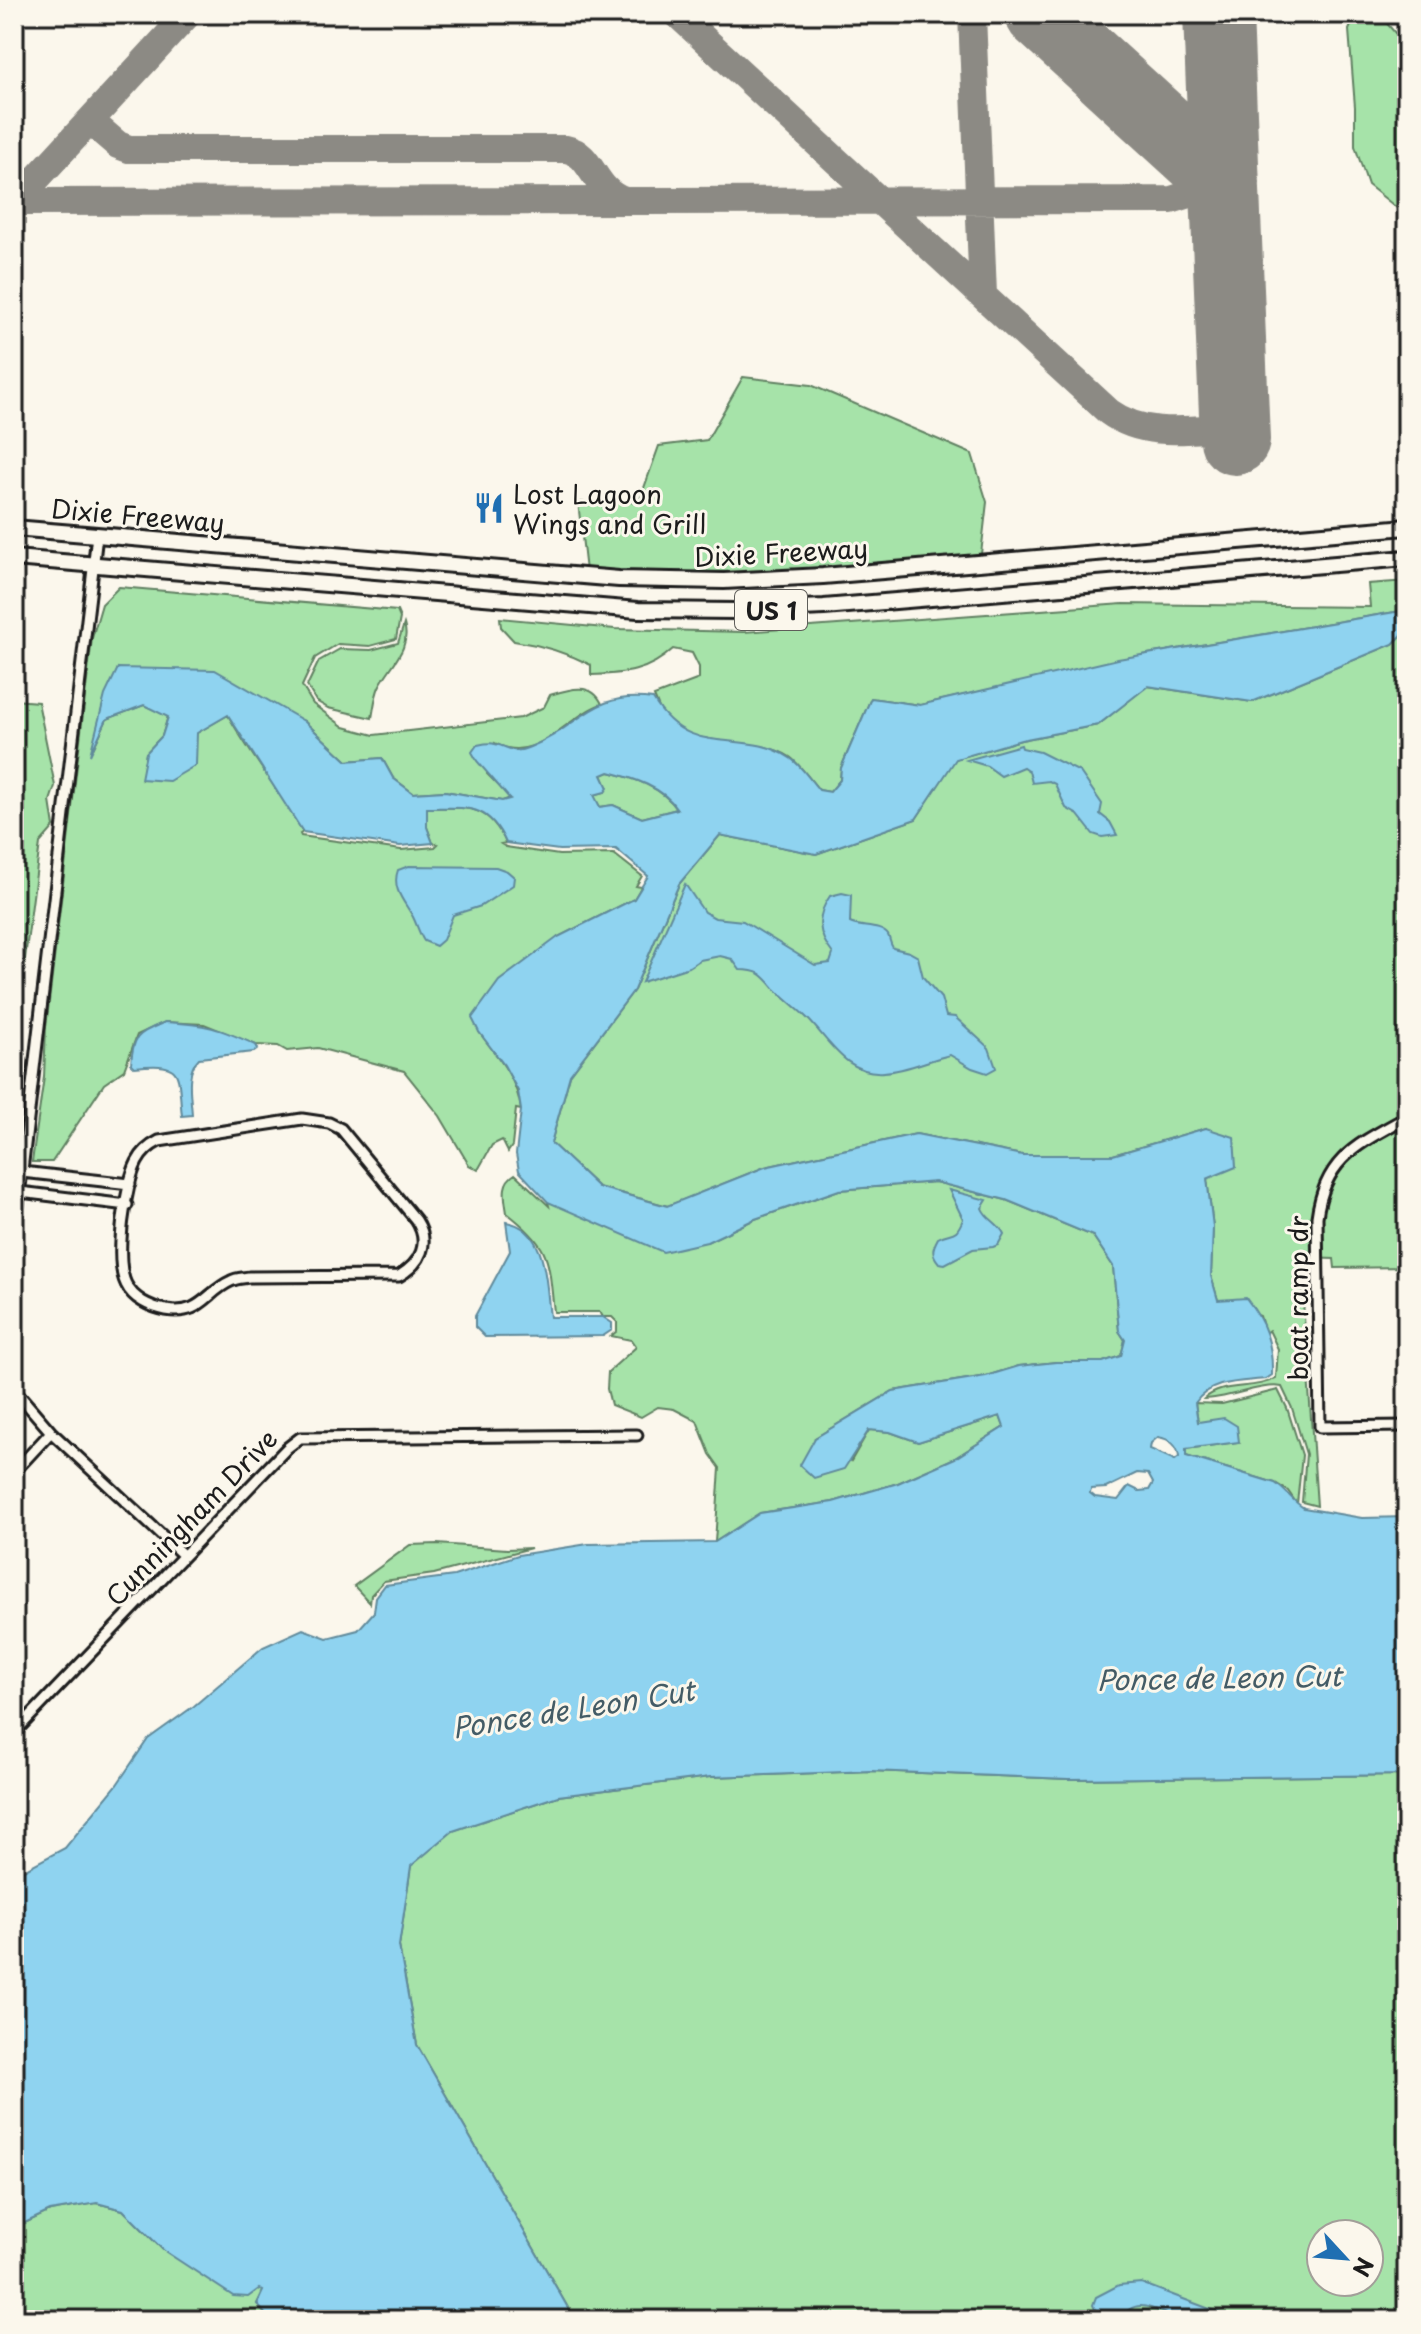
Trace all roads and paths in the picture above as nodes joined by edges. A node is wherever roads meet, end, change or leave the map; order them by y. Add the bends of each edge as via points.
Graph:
1 (1407, 527) edge
2 (14, 528) edge
3 (97, 535) junction
4 (14, 558) edge
5 (1407, 558) edge
6 (93, 565) junction
7 (1407, 1117) edge
8 (22, 1172) junction
9 (130, 1184) junction
10 (20, 1192) junction
11 (127, 1205) junction
12 (14, 1238) edge
13 (14, 1389) edge
14 (1407, 1426) edge
15 (51, 1432) junction
16 (637, 1435) dead end
17 (14, 1472) edge
18 (183, 1555) junction
19 (14, 1733) edge

1 - 3 main road, Dixie Freeway / US 1 via 724,581 619,579
2 - 3 main road, Dixie Freeway / US 1
3 - 6 street
4 - 6 main road, Dixie Freeway / US 1
5 - 6 main road, Dixie Freeway / US 1 via 735,611 607,608
6 - 8 street
7 - 14 street, boat ramp dr via 1349,1152 1332,1169 1317,1217 1320,1427
8 - 9 street
8 - 10 street
9 - 11 street
9 - 11 street via 142,1154 159,1141 302,1119 329,1123 351,1139 416,1220 423,1230 423,1245 420,1258 399,1276 249,1277 231,1280 188,1310 169,1311 137,1298 126,1286 120,1253
10 - 11 street
10 - 12 street
13 - 15 street
15 - 17 street
15 - 18 street
16 - 18 street, Cunningham Drive via 300,1438
18 - 19 street, Cunningham Drive

